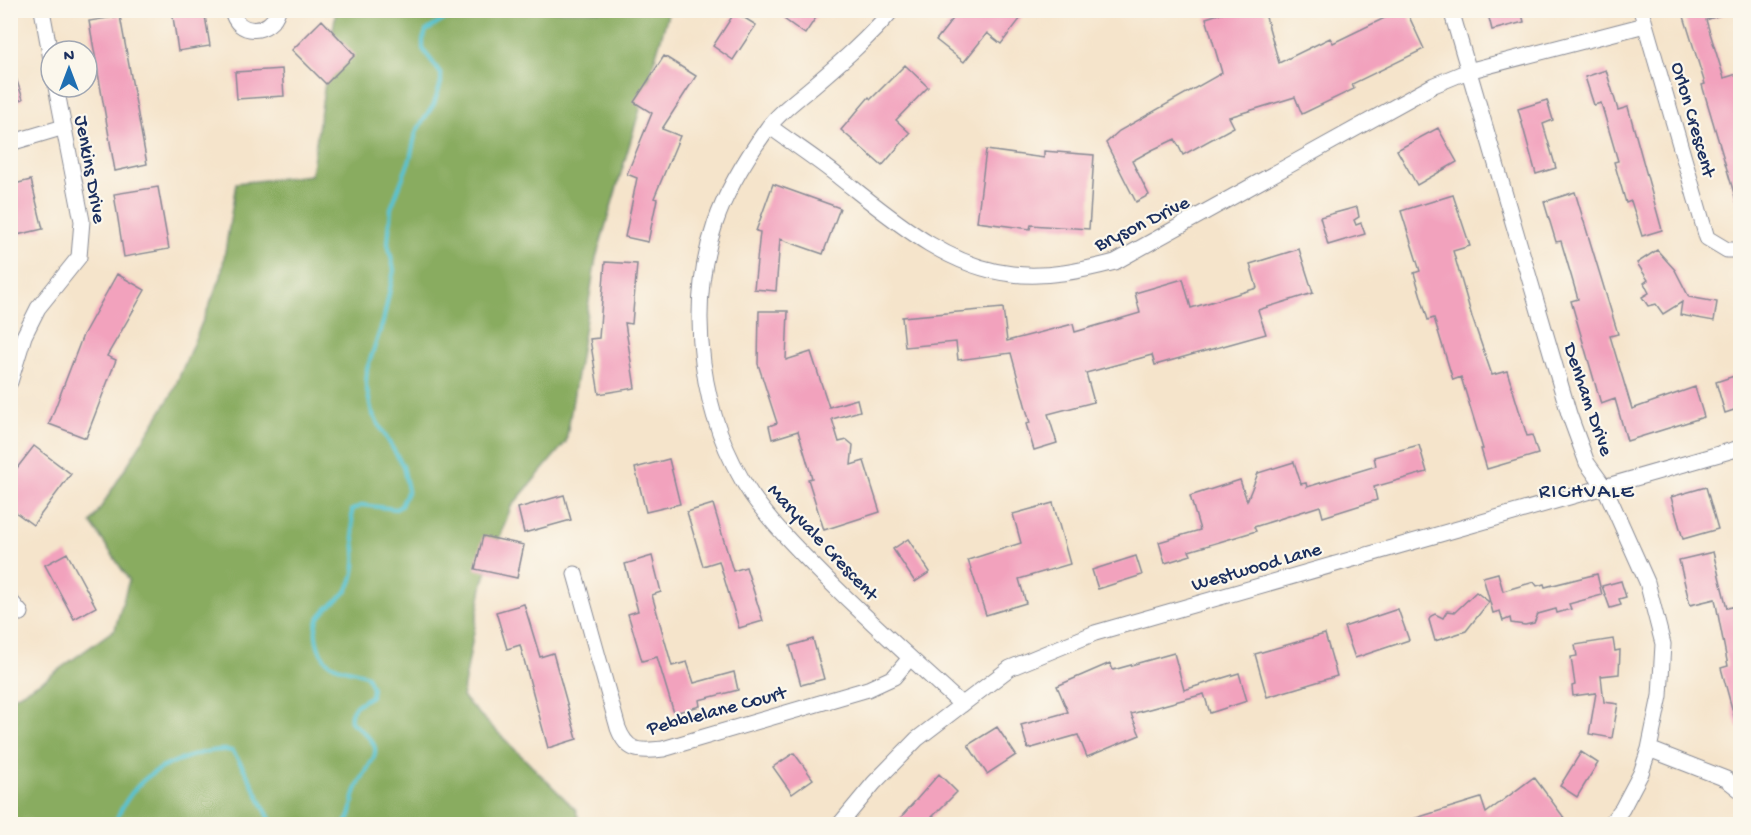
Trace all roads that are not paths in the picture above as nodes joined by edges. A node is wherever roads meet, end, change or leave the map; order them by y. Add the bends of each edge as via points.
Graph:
1 (42, 10) edge
2 (232, 10) edge
3 (278, 10) edge
4 (892, 10) edge
5 (1451, 10) edge
6 (1643, 18) edge
7 (47, 39) edge
8 (1468, 71) junction
9 (58, 99) edge
10 (769, 126) junction
11 (64, 127) junction
12 (10, 143) edge
13 (1740, 250) edge
14 (10, 382) edge
15 (1740, 448) edge
16 (1605, 488) junction
17 (574, 574) dead end
18 (10, 600) edge
19 (21, 613) dead end
20 (910, 658) junction
21 (962, 705) junction
22 (1649, 748) junction
23 (1740, 790) edge
24 (840, 825) edge
25 (1610, 825) edge

1 - 7 street
2 - 3 street via 237,23 251,30 266,28
4 - 10 street, Maryvale Crescent via 846,58
5 - 8 street, Denham Drive
6 - 8 street, Bryson Drive
6 - 13 street, Orlon Crescent via 1707,238 1727,250
8 - 10 street, Bryson Drive via 1434,85 1115,262 1079,272 1045,275 989,270 936,247 902,228 838,175
8 - 16 street, Denham Drive via 1569,414 1587,463
9 - 11 street, Jenkins Drive
10 - 20 street, Maryvale Crescent via 737,177 715,223 706,259 701,340 708,393 734,467 752,495 804,556
11 - 12 street
11 - 14 street, Jenkins Drive via 82,221 79,257 38,308 24,336
15 - 16 street, Westwood Lane
16 - 21 street, Westwood Lane via 1095,633 1010,668
16 - 22 street, Denham Drive via 1647,582 1663,644 1660,696
17 - 20 street, Pebblelane Court via 618,728 623,742 633,748 663,749 868,689 894,677
18 - 19 street
20 - 21 street, Maryvale Crescent
21 - 24 street, Westwood Lane via 917,739
22 - 23 street via 1726,779
22 - 25 street, Denham Drive via 1629,797

